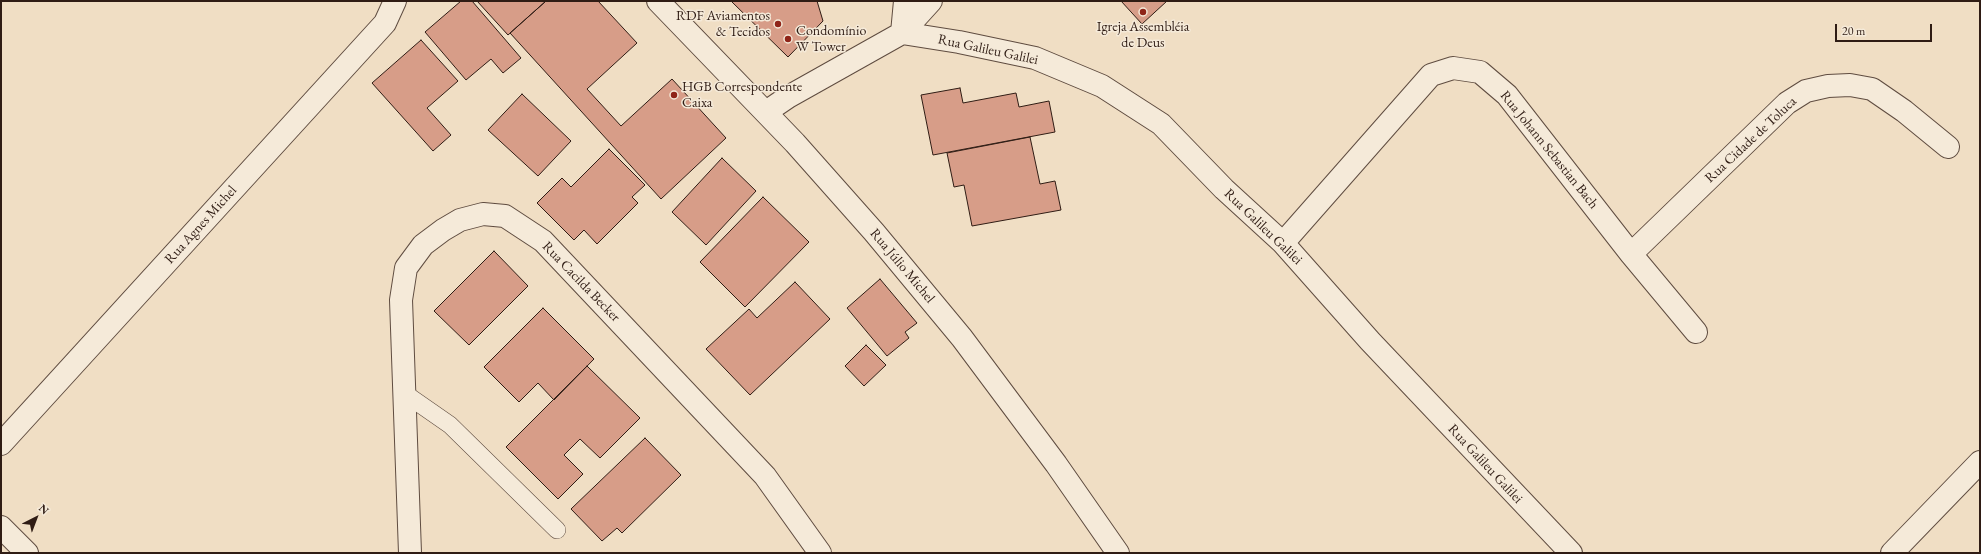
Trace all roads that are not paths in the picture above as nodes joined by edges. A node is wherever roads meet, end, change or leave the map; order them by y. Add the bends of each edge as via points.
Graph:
1 (395, 1) edge
2 (658, 1) edge
3 (905, 1) edge
4 (931, 1) edge
5 (902, 33) junction
6 (766, 112) junction
7 (1948, 147) dead end
8 (1283, 243) junction
9 (1631, 254) junction
10 (1696, 332) dead end
11 (404, 393) junction
12 (1, 444) edge
13 (1980, 462) edge
14 (1, 527) edge
15 (557, 530) dead end
16 (27, 553) edge
17 (410, 553) edge
18 (820, 553) edge
19 (1118, 553) edge
20 (1571, 553) edge
21 (1892, 553) edge

1 - 12 street, Rua Agnes Michel via 385,23
2 - 6 street, Rua Júlio Michel
3 - 5 street
4 - 5 street
5 - 6 street
5 - 8 street, Rua Galileu Galilei via 1035,58 1102,86 1161,124 1224,189
6 - 19 street, Rua Júlio Michel via 874,232 962,338 1056,464
7 - 9 street, Rua Cidade de Toluca via 1872,88 1850,85 1806,91 1787,103
8 - 9 street, Rua Johann Sebastian Bach via 1431,75 1453,68 1480,72 1507,96
8 - 20 street, Rua Galileu Galilei via 1370,341
9 - 10 street, Rua Johann Sebastian Bach
11 - 15 lane via 450,425
11 - 17 street, Rua Cacilda Becker
11 - 18 street, Rua Cacilda Becker via 401,300 406,268 423,245 460,220 483,214 505,216 543,241 764,476
13 - 21 street
14 - 16 street

